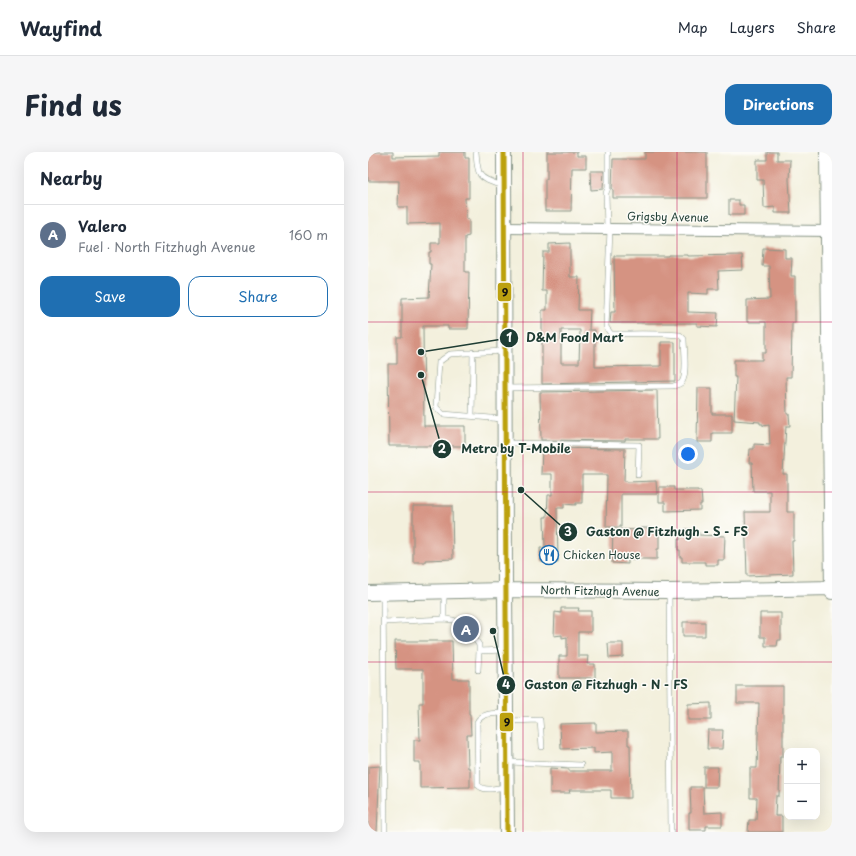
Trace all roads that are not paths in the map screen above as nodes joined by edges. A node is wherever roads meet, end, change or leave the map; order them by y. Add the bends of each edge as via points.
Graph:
1 (476, 152) edge
2 (504, 152) edge
3 (608, 152) edge
4 (827, 152) edge
5 (504, 186) junction
6 (504, 228) junction
7 (609, 229) junction
8 (830, 230) edge
9 (504, 351) junction
10 (473, 352) junction
11 (504, 388) junction
12 (472, 416) junction
13 (504, 419) junction
14 (505, 444) junction
15 (638, 475) dead end
16 (832, 588) edge
17 (505, 590) junction
18 (444, 591) junction
19 (669, 591) junction
20 (832, 592) edge
21 (368, 593) edge
22 (383, 593) junction
23 (444, 620) junction
24 (384, 622) junction
25 (458, 622) dead end
26 (473, 636) dead end
27 (479, 650) junction
28 (505, 650) junction
29 (478, 670) dead end
30 (506, 717) junction
31 (542, 747) dead end
32 (507, 762) junction
33 (581, 765) dead end
34 (507, 786) junction
35 (385, 832) edge
36 (507, 832) edge
37 (671, 832) edge

1 - 5 lane via 479,175
2 - 5 street
3 - 7 lane via 606,193
4 - 8 street
5 - 6 street
6 - 7 street, Grigsby Avenue
6 - 9 street
7 - 8 street, Grigsby Avenue
7 - 11 lane via 606,327 611,334 680,335 684,339 683,381 673,386
8 - 16 street
9 - 10 lane
9 - 11 street
10 - 12 lane
10 - 12 lane via 450,354 439,362 436,407 443,414
11 - 13 street
12 - 13 lane
13 - 14 street
14 - 15 lane via 639,445
14 - 17 street
16 - 19 street, North Fitzhugh Avenue
16 - 20 street
17 - 18 street, North Fitzhugh Avenue
17 - 19 street, North Fitzhugh Avenue
17 - 28 street
18 - 22 street, North Fitzhugh Avenue
18 - 23 lane
19 - 37 lane
21 - 22 street, North Fitzhugh Avenue
22 - 24 lane
23 - 24 lane
23 - 25 lane
24 - 35 lane
26 - 27 lane
27 - 28 lane
27 - 29 lane
28 - 30 street
30 - 31 lane via 540,720
30 - 32 street
30 - 34 lane via 482,715 477,722 478,785 484,789
32 - 33 lane
32 - 34 street
34 - 36 street

